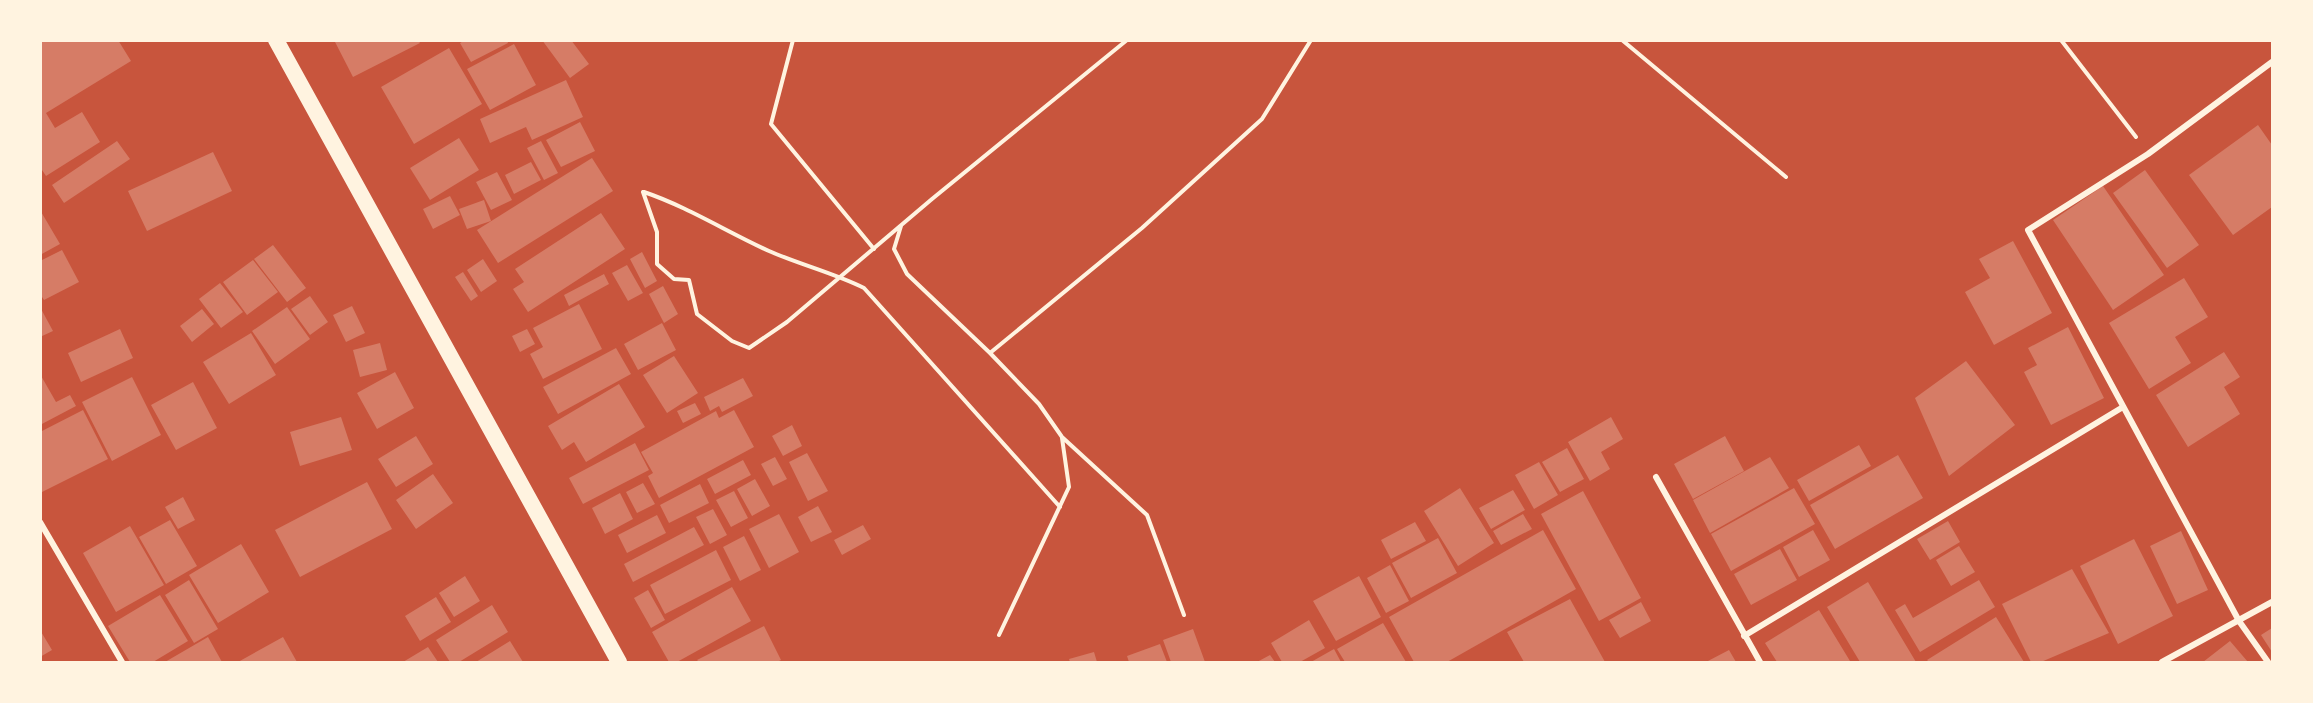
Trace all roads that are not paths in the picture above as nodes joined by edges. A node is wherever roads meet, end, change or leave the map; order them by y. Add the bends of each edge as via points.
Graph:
1 (276, 40) edge
2 (2272, 62) edge
3 (2123, 407) junction
4 (1656, 477) dead end
5 (40, 522) edge
6 (2272, 602) edge
7 (2239, 621) junction
8 (1744, 636) junction
9 (122, 663) edge
10 (619, 663) edge
11 (1760, 663) edge
12 (2162, 663) edge
13 (2268, 663) edge

1 - 10 highway
2 - 3 street via 2148,154 2028,230
3 - 7 street
3 - 8 street
4 - 8 street
5 - 9 street
6 - 7 street
7 - 12 street
7 - 13 street
8 - 11 street

